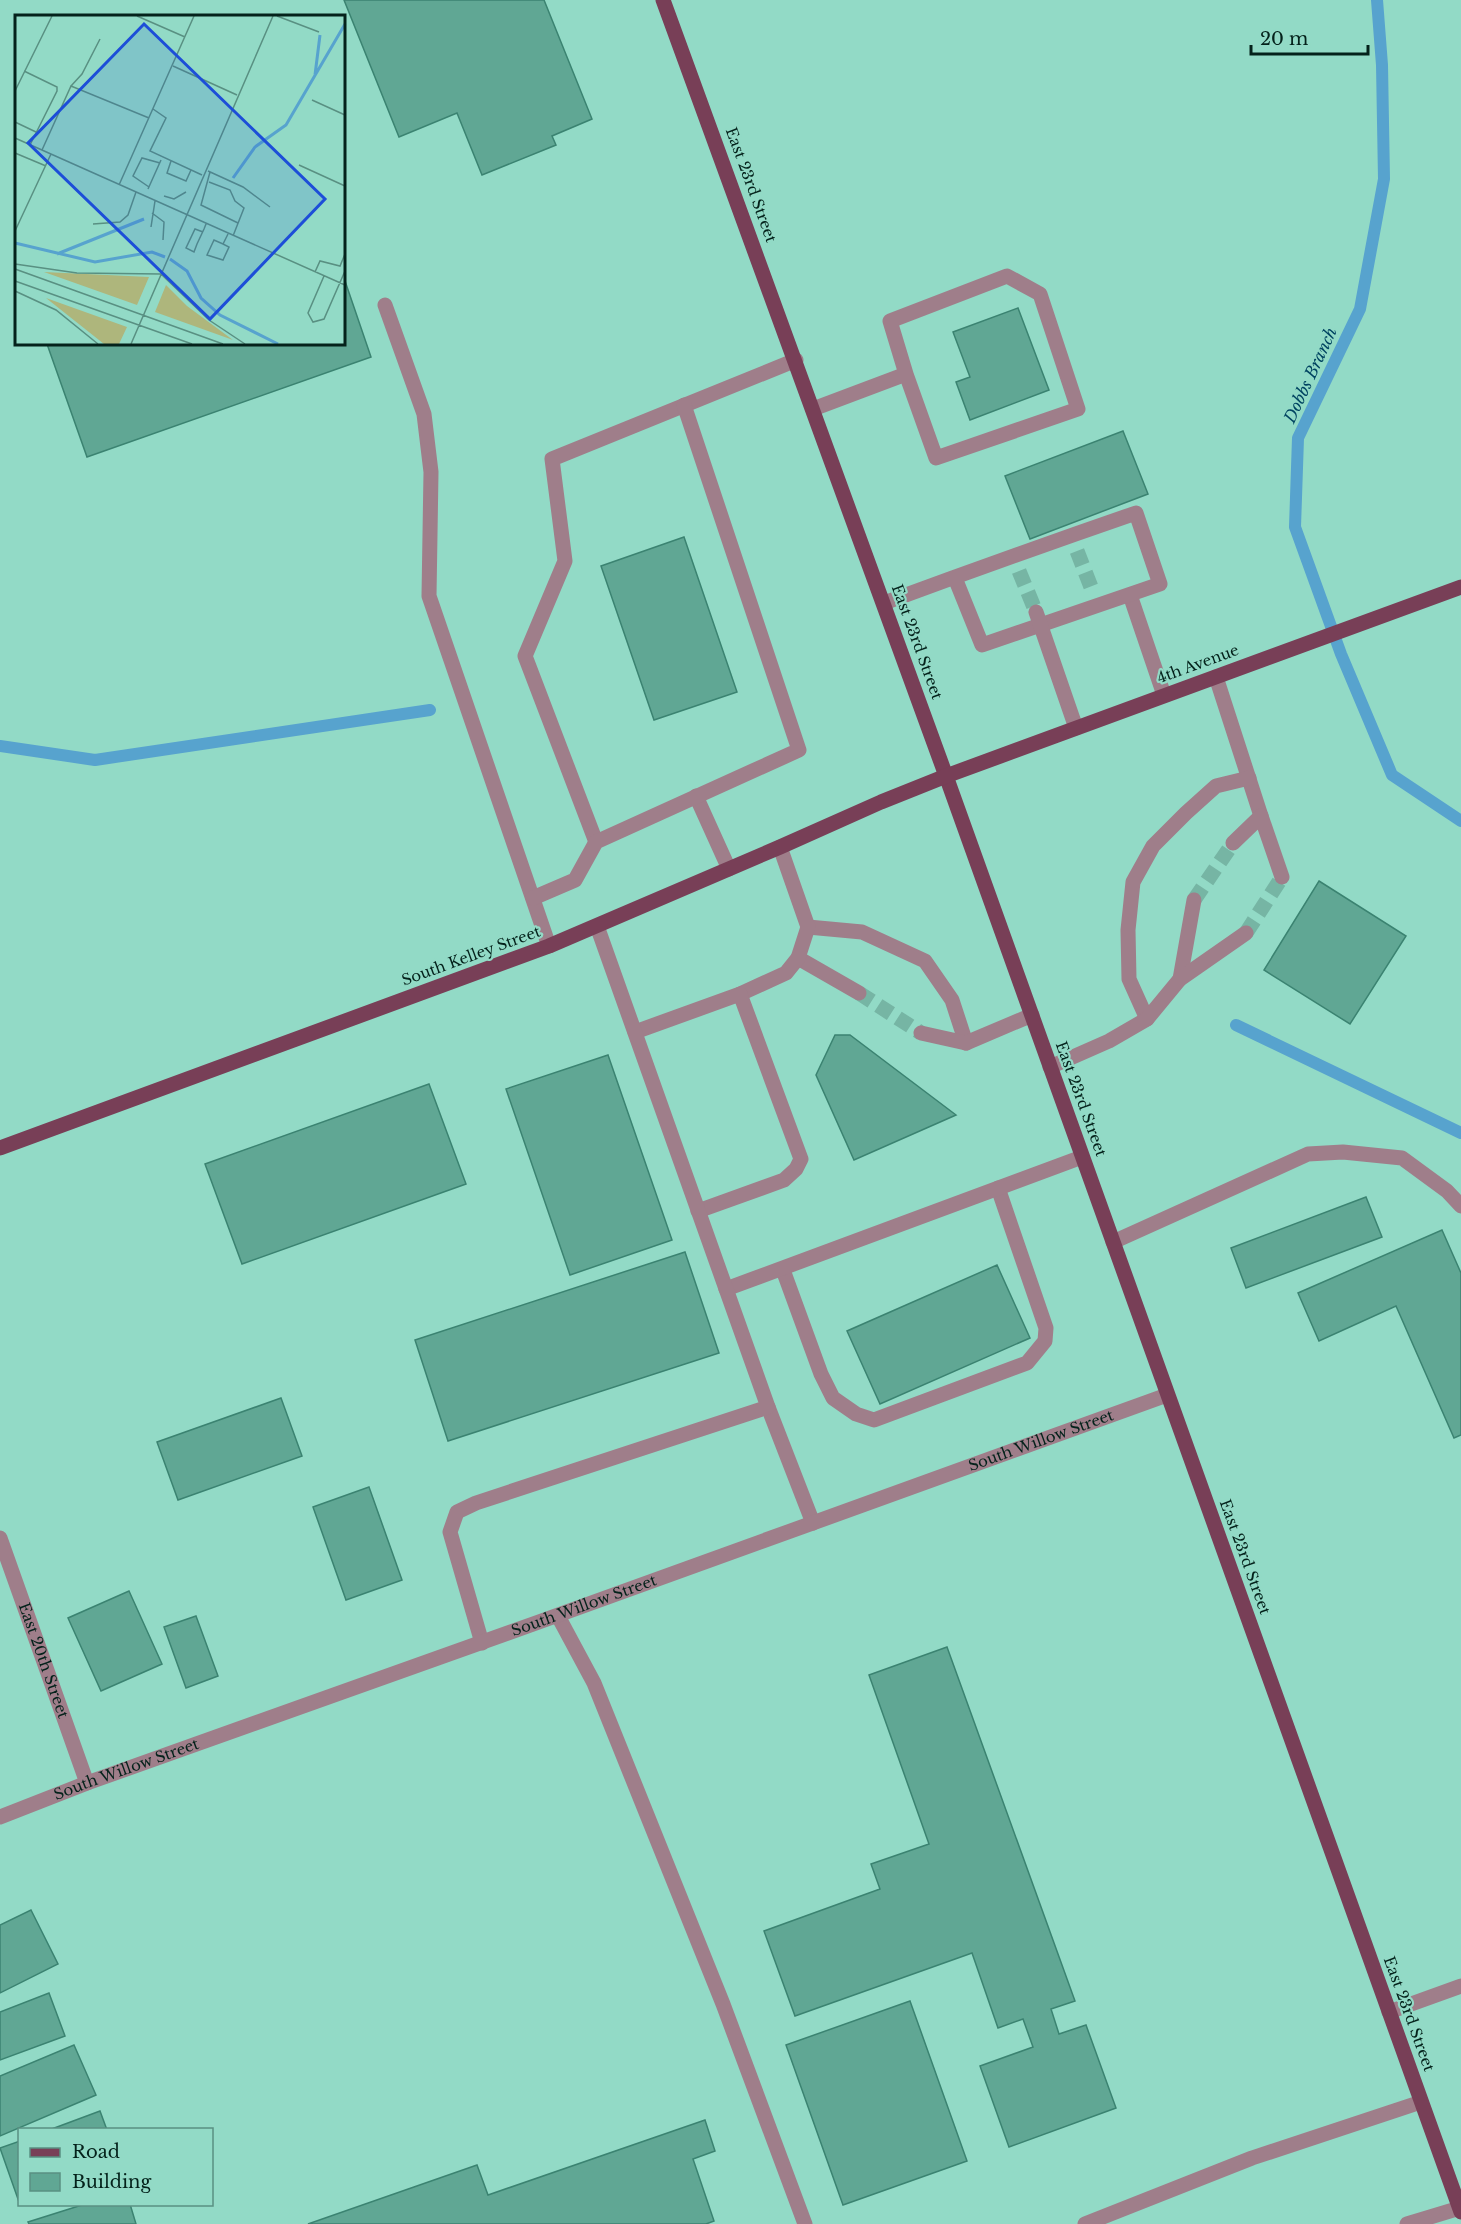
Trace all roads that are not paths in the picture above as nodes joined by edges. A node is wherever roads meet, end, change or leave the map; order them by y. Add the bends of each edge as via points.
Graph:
1 (663, 0) edge
2 (385, 305) dead end
3 (796, 360) junction
4 (906, 374) junction
5 (684, 405) junction
6 (813, 409) junction
7 (1070, 536) junction
8 (1077, 551) tunnel mouth
9 (955, 578) junction
10 (1461, 587) edge
11 (1130, 595) junction
12 (884, 603) junction
13 (1039, 618) junction
14 (1216, 677) junction
15 (1164, 695) junction
16 (1076, 728) junction
17 (946, 776) junction
18 (1249, 778) junction
19 (696, 796) junction
20 (1261, 816) junction
21 (596, 842) junction
22 (1233, 843) tunnel mouth
23 (780, 848) junction
24 (729, 869) junction
25 (1282, 876) dead end
26 (533, 898) junction
27 (1194, 900) tunnel mouth
28 (597, 926) junction
29 (808, 927) junction
30 (1246, 933) tunnel mouth
31 (549, 946) junction
32 (798, 958) junction
33 (1180, 979) junction
34 (859, 993) tunnel mouth
35 (740, 994) junction
36 (1032, 1015) junction
37 (1147, 1018) junction
38 (634, 1032) junction
39 (921, 1033) tunnel mouth
40 (966, 1043) junction
41 (1050, 1066) junction
42 (0, 1148) edge
43 (1082, 1157) junction
44 (998, 1188) junction
45 (1461, 1206) edge
46 (699, 1211) junction
47 (1113, 1242) junction
48 (783, 1270) junction
49 (726, 1289) junction
50 (1167, 1395) junction
51 (768, 1407) junction
52 (813, 1523) junction
53 (0, 1538) edge
54 (558, 1616) junction
55 (482, 1643) junction
56 (87, 1783) junction
57 (0, 1817) edge
58 (1461, 1986) edge
59 (1389, 2012) junction
60 (1421, 2102) junction
61 (1460, 2210) edge
62 (805, 2224) edge
63 (1085, 2224) edge
64 (1407, 2224) edge

1 - 3 main road, East 23rd Street
2 - 26 street via 424,414 431,472 429,596
3 - 5 street
3 - 6 main road, East 23rd Street
4 - 4 street via 936,458 1078,409 1040,294 1007,276 890,321
4 - 6 street
5 - 19 street via 799,750
5 - 21 street via 552,459 565,561 525,656
6 - 12 main road, East 23rd Street
7 - 8 street
7 - 9 street via 1017,564
7 - 11 street via 1136,513 1160,584
9 - 12 street
9 - 13 street via 982,645
10 - 14 main road, 4th Avenue
11 - 13 street via 1096,599
11 - 15 street
12 - 17 main road, East 23rd Street
13 - 16 street
14 - 15 main road, 4th Avenue
14 - 18 street
15 - 16 main road, 4th Avenue
16 - 17 main road, 4th Avenue
17 - 23 main road, South Kelley Street
17 - 36 main road, East 23rd Street
18 - 20 street
18 - 37 street via 1216,786 1153,846 1133,882 1128,930 1129,979
19 - 21 street
19 - 24 street
20 - 22 street
20 - 25 street
21 - 26 street via 575,880
23 - 24 main road, South Kelley Street
23 - 29 street
24 - 28 main road, South Kelley Street
26 - 31 street
27 - 33 street
28 - 31 main road, South Kelley Street
28 - 38 street
29 - 32 street
29 - 40 street via 862,932 925,961 952,1000
30 - 33 street
31 - 42 main road, South Kelley Street
32 - 34 street
32 - 35 street via 786,973
33 - 37 street
35 - 38 street
35 - 46 street via 801,1159 784,1180
36 - 40 street
36 - 41 main road, East 23rd Street
37 - 41 street via 1109,1041
38 - 46 street
39 - 40 street
41 - 43 main road, East 23rd Street
43 - 44 street
43 - 47 main road, East 23rd Street
44 - 48 street
44 - 48 street via 1046,1328 1045,1341 1027,1363 874,1420 856,1414 833,1398
45 - 47 street via 1402,1158 1343,1152 1308,1154
46 - 49 street
47 - 50 main road, East 23rd Street
48 - 49 street
49 - 51 street
50 - 52 street, South Willow Street
50 - 59 main road, East 23rd Street
51 - 52 street
51 - 55 street via 457,1512 450,1532
52 - 54 street, South Willow Street
53 - 56 street, East 20th Street
54 - 55 street, South Willow Street
54 - 62 street via 598,1694 723,2004
55 - 56 street, South Willow Street
56 - 57 street, South Willow Street
58 - 59 street
59 - 60 main road, East 23rd Street
60 - 61 main road, East 23rd Street
60 - 63 street via 1252,2158
61 - 64 street

